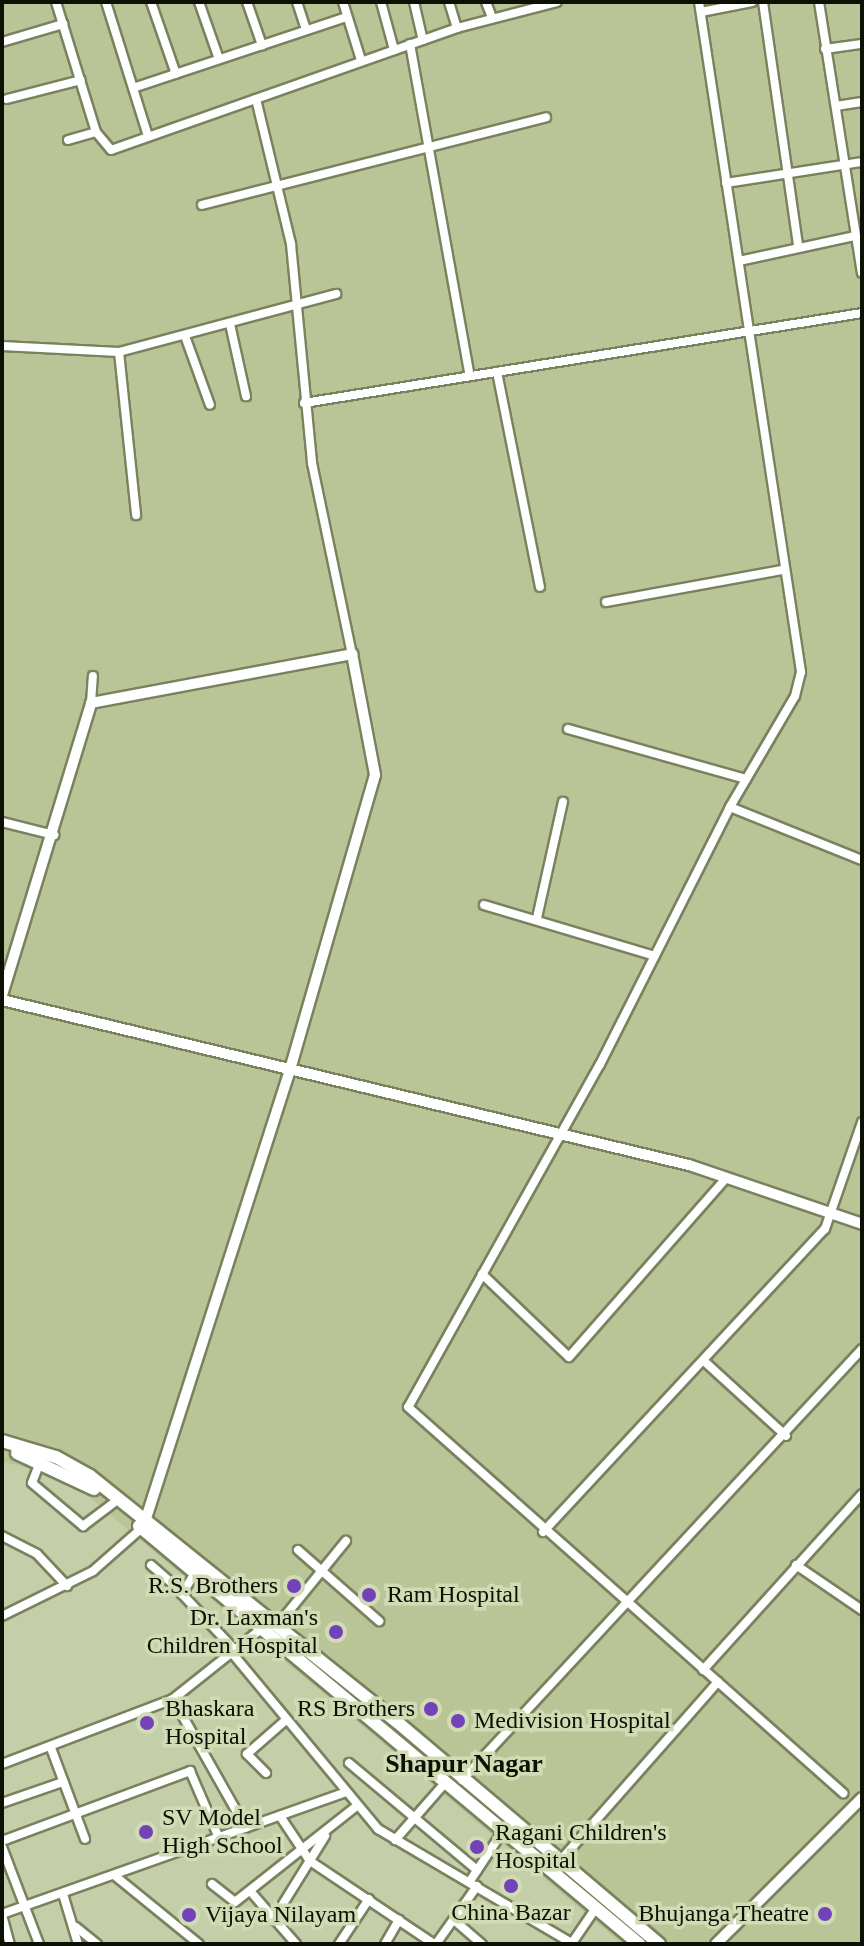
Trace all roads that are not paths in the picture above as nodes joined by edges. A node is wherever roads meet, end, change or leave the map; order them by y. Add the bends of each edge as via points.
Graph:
1 (56, 2) edge
2 (106, 2) edge
3 (151, 2) edge
4 (199, 2) edge
5 (247, 2) edge
6 (297, 2) edge
7 (343, 2) edge
8 (381, 2) edge
9 (414, 2) edge
10 (449, 2) edge
11 (486, 2) edge
12 (557, 2) edge
13 (699, 2) edge
14 (752, 2) edge
15 (763, 2) edge
16 (819, 2) edge
17 (537, 5) edge
18 (701, 12) junction
19 (347, 17) junction
20 (492, 18) junction
21 (63, 24) junction
22 (457, 28) junction
23 (306, 30) junction
24 (423, 40) junction
25 (2, 42) edge
26 (410, 44) junction
27 (862, 44) edge
28 (262, 45) junction
29 (825, 49) junction
30 (394, 50) junction
31 (219, 59) junction
32 (361, 60) junction
33 (176, 74) junction
34 (81, 80) junction
35 (133, 88) junction
36 (7, 99) dead end
37 (256, 99) junction
38 (862, 102) edge
39 (836, 106) junction
40 (546, 117) dead end
41 (96, 132) junction
42 (148, 136) junction
43 (68, 140) dead end
44 (430, 148) junction
45 (862, 162) edge
46 (846, 165) junction
47 (786, 173) junction
48 (726, 183) junction
49 (278, 189) junction
50 (202, 205) dead end
51 (855, 236) junction
52 (798, 246) junction
53 (739, 261) junction
54 (862, 273) edge
55 (336, 294) dead end
56 (294, 305) junction
57 (862, 313) edge
58 (230, 324) junction
59 (753, 331) junction
60 (185, 336) junction
61 (2, 346) edge
62 (119, 352) junction
63 (497, 372) junction
64 (470, 376) junction
65 (246, 396) dead end
66 (304, 403) junction
67 (210, 405) dead end
68 (136, 515) dead end
69 (782, 570) junction
70 (540, 587) dead end
71 (606, 602) dead end
72 (352, 654) junction
73 (93, 676) dead end
74 (91, 703) junction
75 (568, 729) dead end
76 (746, 779) junction
77 (563, 802) dead end
78 (730, 807) junction
79 (2, 822) edge
80 (54, 835) junction
81 (862, 860) edge
82 (484, 905) dead end
83 (537, 918) junction
84 (655, 956) junction
85 (2, 998) edge
86 (289, 1073) junction
87 (862, 1122) edge
88 (561, 1133) junction
89 (726, 1178) junction
90 (831, 1212) junction
91 (862, 1224) edge
92 (482, 1274) junction
93 (862, 1349) edge
94 (704, 1361) junction
95 (786, 1436) junction
96 (2, 1441) edge
97 (2, 1449) edge
98 (40, 1462) junction
99 (862, 1494) edge
100 (113, 1503) junction
101 (144, 1525) junction
102 (543, 1532) junction
103 (2, 1536) edge
104 (346, 1541) dead end
105 (298, 1550) dead end
106 (151, 1565) dead end
107 (796, 1565) junction
108 (322, 1570) junction
109 (195, 1573) junction
110 (67, 1586) junction
111 (181, 1591) junction
112 (629, 1607) junction
113 (862, 1610) edge
114 (2, 1616) edge
115 (379, 1621) dead end
116 (276, 1627) junction
117 (261, 1629) junction
118 (233, 1651) junction
119 (703, 1670) junction
120 (718, 1682) junction
121 (173, 1699) junction
122 (286, 1720) junction
123 (414, 1737) junction
124 (51, 1748) junction
125 (404, 1749) junction
126 (349, 1763) dead end
127 (2, 1764) edge
128 (266, 1773) dead end
129 (462, 1780) junction
130 (63, 1782) junction
131 (445, 1783) junction
132 (344, 1793) junction
133 (843, 1793) dead end
134 (862, 1798) edge
135 (2, 1803) edge
136 (354, 1808) junction
137 (75, 1811) junction
138 (280, 1816) junction
139 (413, 1819) junction
140 (246, 1828) junction
141 (329, 1829) junction
142 (503, 1831) junction
143 (219, 1838) junction
144 (85, 1839) dead end
145 (395, 1840) junction
146 (2, 1844) edge
147 (300, 1852) junction
148 (310, 1861) junction
149 (560, 1861) junction
150 (477, 1870) junction
151 (114, 1875) junction
152 (212, 1884) dead end
153 (474, 1884) junction
154 (251, 1892) junction
155 (63, 1894) junction
156 (369, 1899) junction
157 (26, 1907) junction
158 (596, 1908) junction
159 (2, 1914) edge
160 (273, 1920) junction
161 (399, 1920) junction
162 (454, 1920) junction
163 (76, 1927) junction
164 (569, 1943) edge
165 (10, 1944) edge
166 (39, 1944) edge
167 (78, 1944) edge
168 (97, 1944) edge
169 (199, 1944) edge
170 (295, 1944) edge
171 (339, 1944) edge
172 (385, 1944) edge
173 (435, 1944) edge
174 (482, 1944) edge
175 (639, 1944) edge
176 (659, 1944) edge
177 (716, 1944) edge

1 - 21 street
2 - 35 street
3 - 33 street
4 - 31 street
5 - 28 street
6 - 23 street
7 - 19 street
8 - 30 street
9 - 24 street
10 - 22 street
11 - 20 street
12 - 17 street
13 - 18 street
14 - 18 street
15 - 47 street
16 - 29 street
17 - 20 street
18 - 48 street
19 - 23 street
19 - 32 street
20 - 22 street
21 - 25 street
21 - 34 street
22 - 24 street
23 - 28 street
24 - 26 street
26 - 30 street
26 - 44 street
27 - 29 street
28 - 31 street
29 - 39 street
30 - 32 street
31 - 33 street
32 - 37 street
33 - 35 street
34 - 36 street
34 - 41 street
35 - 42 street
37 - 42 street
37 - 49 street
38 - 39 street
39 - 46 street
40 - 44 street
41 - 42 street via 111,150
41 - 43 street
44 - 49 street
44 - 64 street
45 - 46 street
46 - 47 street
46 - 51 street
47 - 48 street
47 - 52 street
48 - 53 street
49 - 50 street
49 - 56 street via 291,244
51 - 52 street
51 - 54 street
52 - 53 street
53 - 59 street
55 - 56 street
56 - 58 street
56 - 66 street
57 - 59 street
58 - 60 street
58 - 65 street
59 - 63 street
59 - 69 street
60 - 62 street
60 - 67 street
61 - 62 street
62 - 68 street
63 - 64 street
63 - 70 street
64 - 66 street
66 - 72 street
69 - 71 street
69 - 76 street via 801,672 795,696
72 - 74 street
72 - 86 street via 375,775
73 - 74 street
74 - 80 street
75 - 76 street
76 - 78 street
77 - 83 street
78 - 81 street
78 - 84 street
79 - 80 street
80 - 85 street
82 - 83 street
83 - 84 street
84 - 88 street
85 - 86 street
86 - 88 street
86 - 101 street
87 - 90 street
88 - 89 street
88 - 92 street
89 - 90 street
89 - 92 street via 569,1357
90 - 91 street
90 - 94 street via 825,1229
92 - 102 street via 408,1407
93 - 95 street
94 - 95 street
94 - 102 street
95 - 112 street
96 - 101 main road via 73,1466
97 - 98 main road
98 - 100 main road
98 - 100 street via 32,1483 83,1526
99 - 107 street
100 - 101 main road
101 - 109 main road
101 - 110 street
101 - 116 main road
102 - 112 street
103 - 110 street via 37,1554
104 - 108 street
105 - 108 street
106 - 111 street
107 - 113 street
107 - 119 street
108 - 115 street
108 - 116 street
109 - 111 street
109 - 117 main road
110 - 114 street
111 - 118 street
112 - 119 street
112 - 129 street
116 - 123 main road
117 - 118 street
117 - 125 main road
118 - 121 street
118 - 122 street
119 - 120 street
120 - 133 street
120 - 149 street
121 - 124 street
121 - 140 street
122 - 128 street via 247,1754
122 - 132 street
123 - 125 main road
123 - 129 main road
124 - 127 street
124 - 130 street
125 - 131 main road
126 - 139 street
129 - 149 main road
130 - 135 street
130 - 137 street
131 - 139 street
131 - 142 main road
132 - 136 street
132 - 138 street
134 - 177 street
136 - 141 street
136 - 145 street
137 - 143 street via 190,1771
137 - 144 street
137 - 146 street
138 - 140 street
138 - 147 street
139 - 145 street
139 - 150 street
140 - 143 street
141 - 147 street
141 - 148 street
142 - 150 street
142 - 158 main road
143 - 151 street
145 - 153 street
146 - 157 street
147 - 148 street
147 - 154 street
148 - 156 street
148 - 160 street
149 - 176 main road
150 - 153 street
151 - 155 street
151 - 169 street
152 - 154 street via 235,1902
153 - 162 street
153 - 164 street
154 - 160 street
155 - 157 street
155 - 163 street
156 - 161 street
156 - 171 street
157 - 159 street
157 - 166 street
158 - 164 street
158 - 175 main road
159 - 165 street
160 - 170 street
161 - 172 street
161 - 173 street
162 - 173 street
162 - 174 street
163 - 167 street
163 - 168 street

